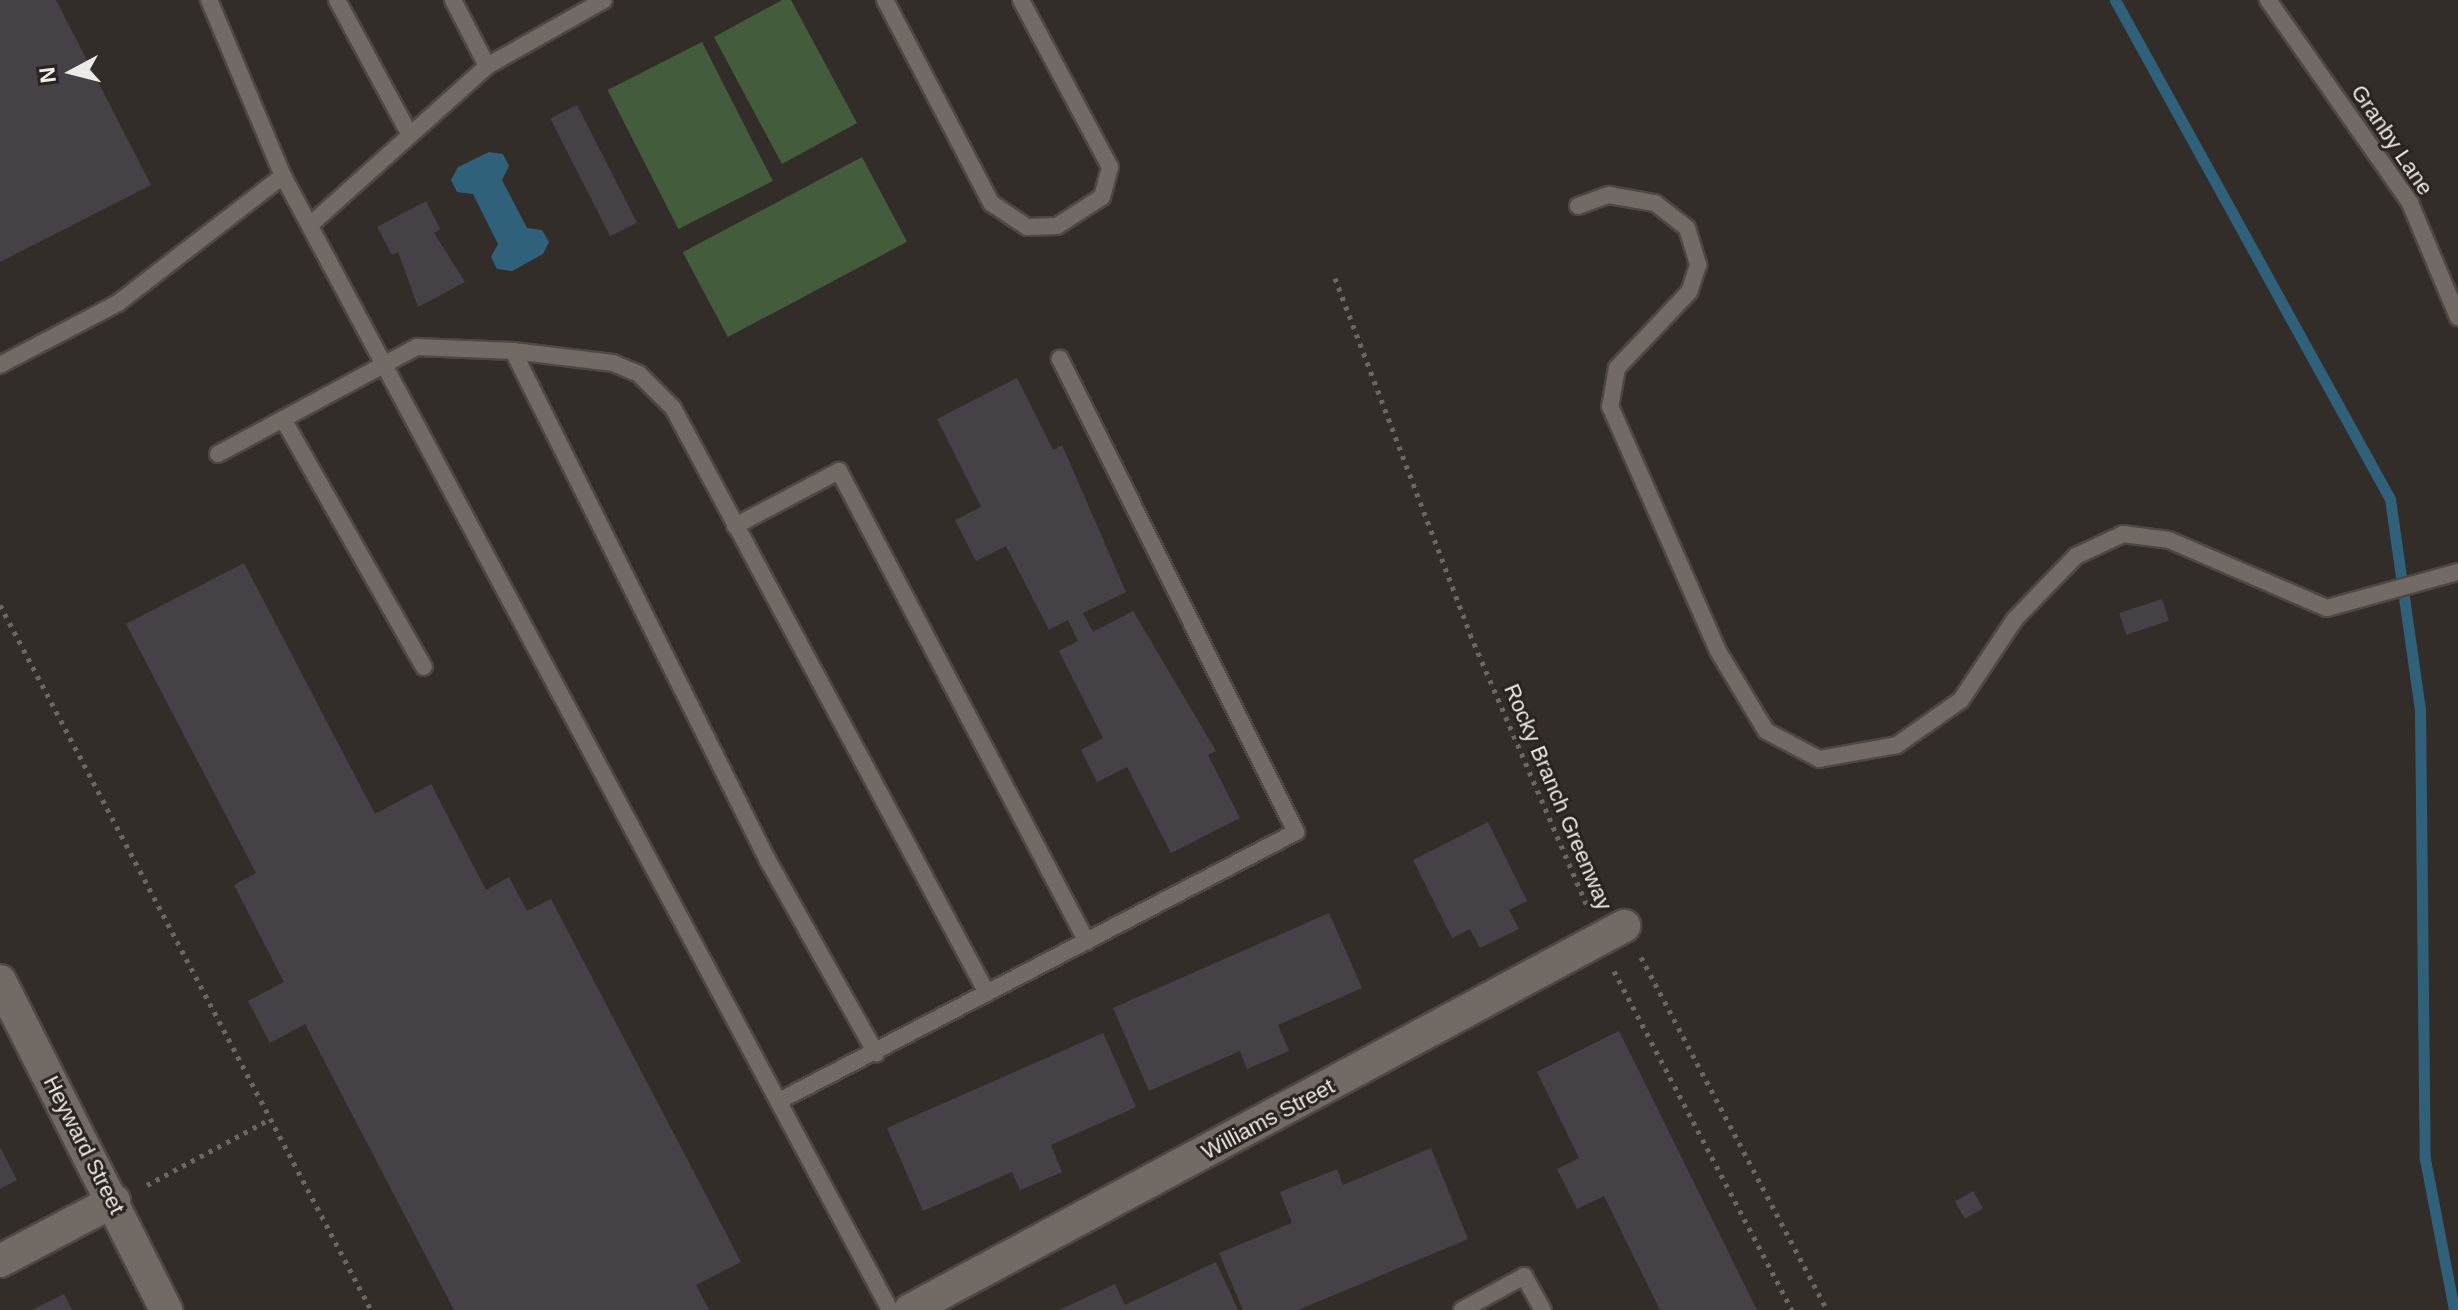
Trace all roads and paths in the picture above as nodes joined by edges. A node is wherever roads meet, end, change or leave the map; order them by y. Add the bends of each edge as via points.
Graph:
1 (209, 0) edge
2 (337, 0) edge
3 (453, 0) edge
4 (604, 0) edge
5 (885, 0) edge
6 (1021, 0) edge
7 (2268, 0) edge
8 (487, 66) junction
9 (410, 135) junction
10 (283, 176) junction
11 (1578, 206) dead end
12 (310, 225) junction
13 (1335, 278) dead end
14 (2458, 317) edge
15 (513, 351) junction
16 (1060, 359) dead end
17 (384, 363) junction
18 (0, 365) edge
19 (283, 419) junction
20 (218, 454) dead end
21 (735, 526) junction
22 (2458, 572) edge
23 (0, 605) edge
24 (424, 667) dead end
25 (1612, 932) junction
26 (1087, 942) junction
27 (0, 981) edge
28 (987, 993) junction
29 (876, 1053) junction
30 (779, 1101) junction
31 (268, 1120) junction
32 (147, 1185) dead end
33 (114, 1201) junction
34 (0, 1261) edge
35 (166, 1310) edge
36 (371, 1310) edge
37 (890, 1310) edge
38 (910, 1310) edge
39 (1462, 1310) edge
40 (1543, 1310) edge
41 (1792, 1310) edge
42 (1827, 1310) edge

1 - 10 lane
2 - 9 lane
3 - 8 lane
4 - 8 lane
5 - 6 lane via 991,203 1027,227 1057,226 1102,197 1110,167
7 - 14 lane, Granby Lane via 2410,203
8 - 9 lane
9 - 12 lane
10 - 12 lane
10 - 18 lane via 118,303
11 - 22 lane via 1609,195 1655,203 1687,228 1698,265 1689,292 1617,368 1610,406 1680,575 1766,731 1819,759 1897,745 1961,700 2015,619 2076,556 2123,534 2169,540 2327,608
12 - 17 lane
13 - 25 path, Rocky Branch Greenway via 1470,634
15 - 17 lane via 434,345
15 - 21 lane via 613,363 639,374 673,408
15 - 29 lane via 767,859
16 - 26 lane via 1296,832
17 - 19 lane
17 - 30 lane
19 - 20 lane
19 - 24 lane
21 - 26 lane via 839,471
21 - 28 lane
23 - 31 path
25 - 38 street, Williams Street
25 - 41 path, Rocky Branch Greenway
25 - 42 path
26 - 28 lane
27 - 33 street, Heyward Street
28 - 29 lane
29 - 30 lane
30 - 37 lane
31 - 32 path
31 - 36 path
33 - 34 street
33 - 35 street, Heyward Street
39 - 40 lane via 1524,1276

